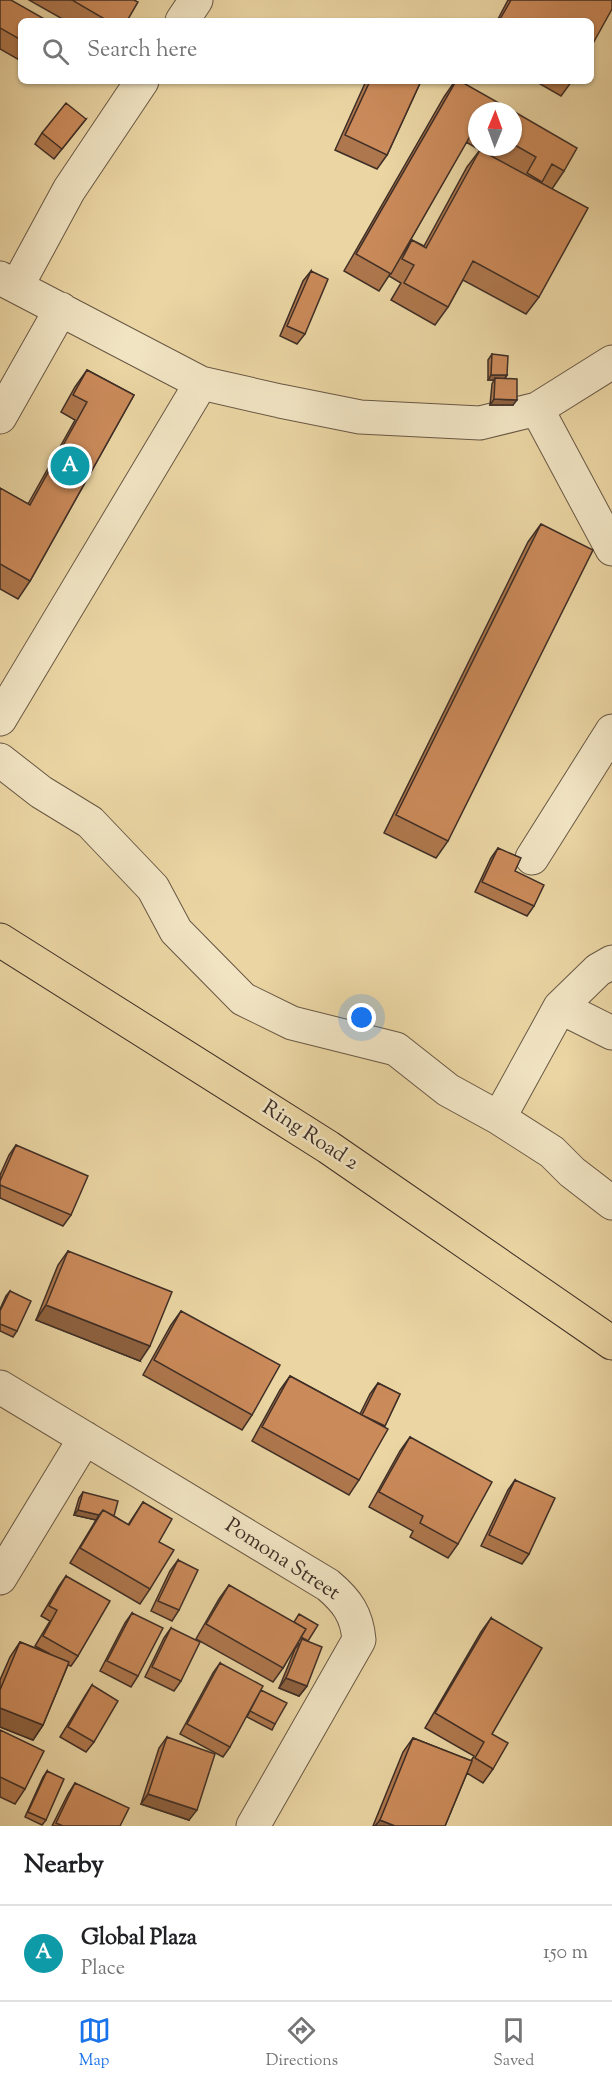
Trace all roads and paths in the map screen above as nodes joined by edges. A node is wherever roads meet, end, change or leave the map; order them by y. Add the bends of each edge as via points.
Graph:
1 (196, 0) edge
2 (184, 18) edge
3 (140, 84) edge
4 (8, 282) edge
5 (61, 309) junction
6 (612, 362) edge
7 (201, 383) junction
8 (537, 409) junction
9 (0, 417) edge
10 (612, 549) edge
11 (0, 719) edge
12 (612, 731) edge
13 (0, 760) edge
14 (532, 858) dead end
15 (0, 940) edge
16 (612, 962) edge
17 (560, 1007) junction
18 (612, 1033) edge
19 (499, 1118) junction
20 (609, 1191) edge
21 (612, 1343) edge
22 (0, 1387) edge
23 (85, 1438) junction
24 (0, 1578) edge
25 (253, 1826) edge

1 - 2 street
3 - 4 street
4 - 5 street
5 - 7 street
5 - 9 street
6 - 8 street
7 - 8 street via 360,417 480,423
7 - 11 street
8 - 10 street
12 - 14 street
13 - 19 street via 41,792 90,822 153,888 176,931 243,999 292,1023 396,1049 448,1090
15 - 21 main road, Ring Road 2 via 328,1147
16 - 17 street via 598,970
17 - 18 street
17 - 19 street
19 - 20 street via 552,1152 572,1172
22 - 23 street, Pomona Street
23 - 24 street
23 - 25 street, Pomona Street via 328,1585 354,1613 359,1640

